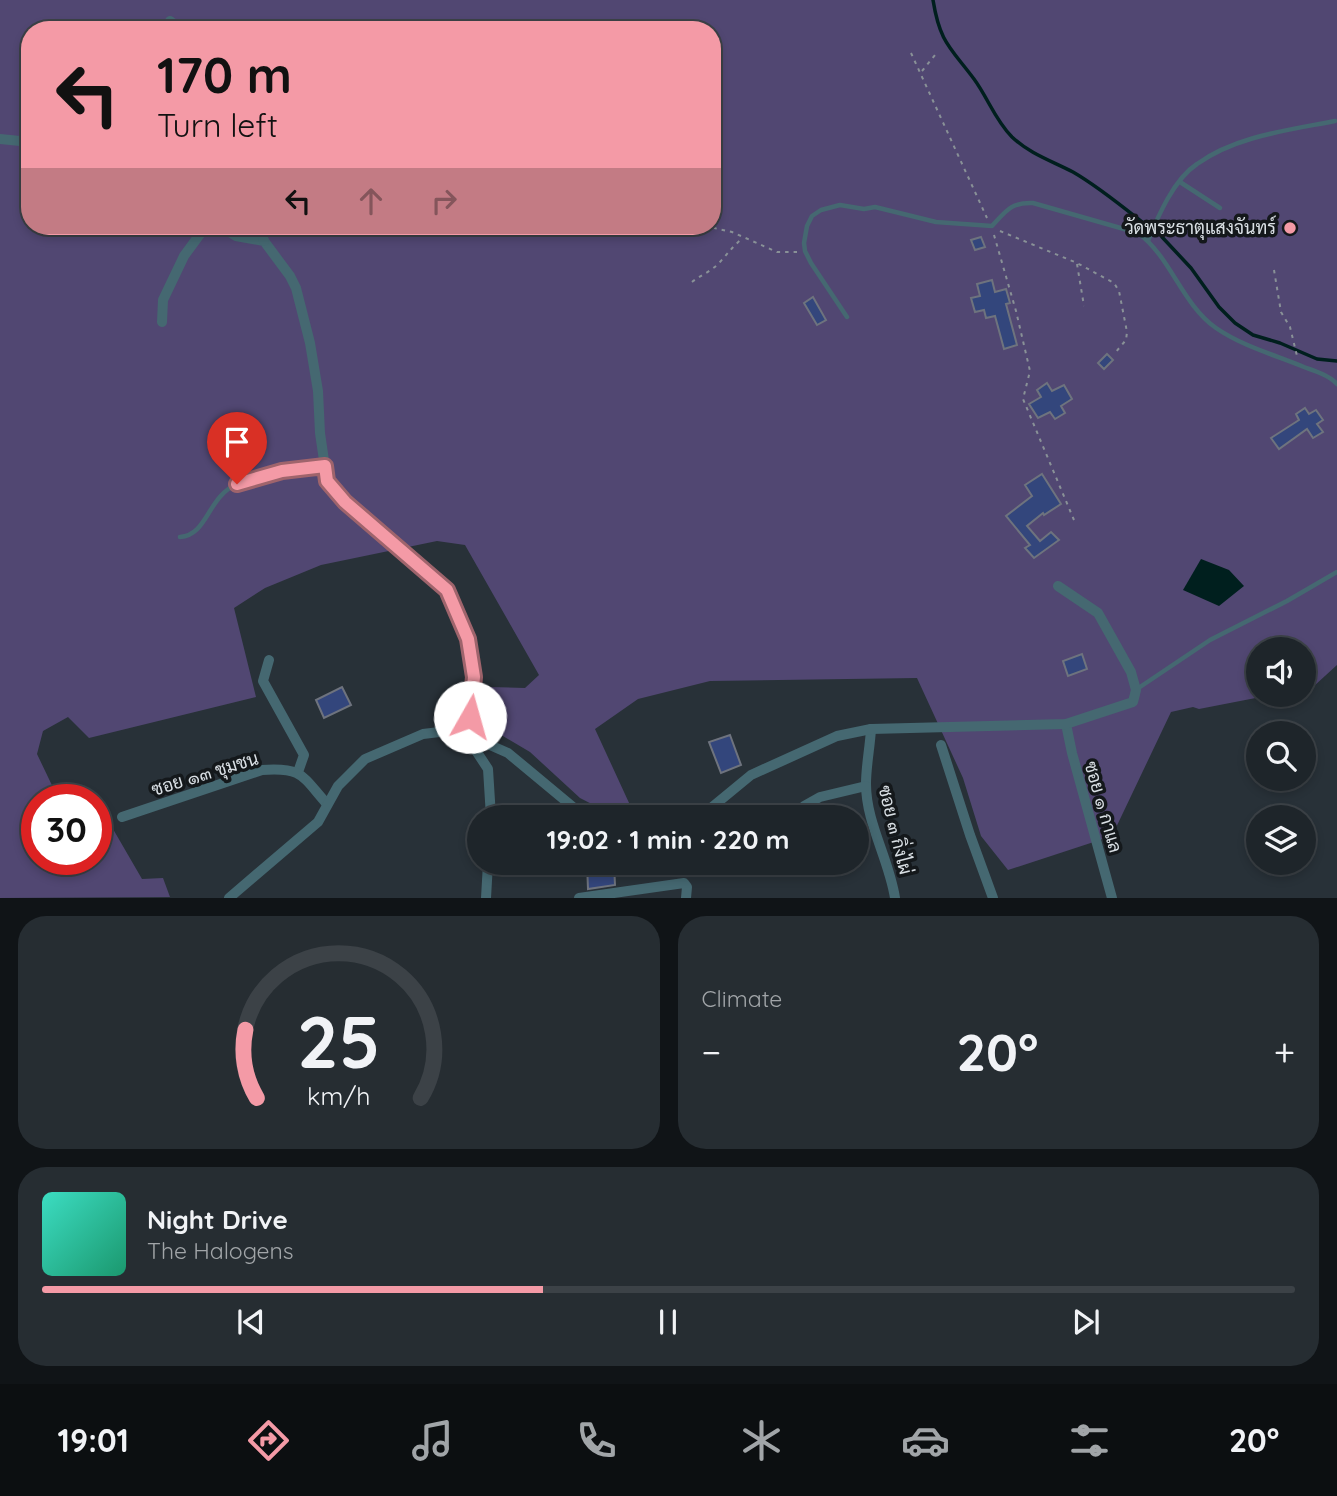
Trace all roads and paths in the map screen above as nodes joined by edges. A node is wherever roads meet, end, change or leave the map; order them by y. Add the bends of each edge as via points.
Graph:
1 (911, 53) dead end
2 (934, 55) dead end
3 (921, 72) junction
4 (1335, 121) edge
5 (0, 139) edge
6 (21, 141) edge
7 (1180, 182) junction
8 (1220, 208) dead end
9 (992, 226) junction
10 (721, 231) edge
11 (199, 235) edge
12 (234, 235) edge
13 (262, 235) edge
14 (744, 237) junction
15 (264, 241) junction
16 (1148, 241) junction
17 (805, 251) junction
18 (1077, 263) junction
19 (1274, 270) dead end
20 (692, 282) dead end
21 (1084, 306) dead end
22 (847, 317) dead end
23 (162, 322) dead end
24 (1115, 353) dead end
25 (1298, 358) dead end
26 (1337, 384) edge
27 (325, 466) junction
28 (1074, 520) dead end
29 (180, 537) dead end
30 (1337, 572) edge
31 (1058, 586) dead end
32 (269, 660) dead end
33 (1136, 690) junction
34 (1066, 724) junction
35 (872, 729) junction
36 (467, 737) junction
37 (941, 746) dead end
38 (298, 772) junction
39 (866, 786) junction
40 (327, 804) junction
41 (490, 805) edge
42 (571, 805) edge
43 (715, 805) edge
44 (806, 805) edge
45 (122, 817) dead end
46 (487, 875) edge
47 (229, 898) edge
48 (486, 898) edge
49 (579, 898) edge
50 (686, 898) edge
51 (895, 898) edge
52 (993, 898) edge
53 (1112, 898) edge

1 - 3 path
2 - 3 path
3 - 9 path
4 - 7 lane via 1279,131 1228,148 1195,164
5 - 6 street
7 - 8 lane
7 - 16 lane
9 - 16 lane via 1009,208 1033,202 1138,233
9 - 17 lane via 936,222 887,208 829,206 812,216 803,243
9 - 18 path
9 - 28 path via 1030,371 1023,400
10 - 14 path
11 - 23 street via 163,300
12 - 15 street
13 - 15 street
14 - 17 path via 777,252
14 - 20 path
15 - 27 street via 296,288 318,391
16 - 26 lane via 1190,303 1214,327
17 - 22 lane
18 - 21 path
18 - 24 path via 1114,283 1118,291 1127,332
19 - 25 path via 1281,313
27 - 29 lane via 282,471 237,484 221,494 196,531
27 - 36 street via 327,481 345,502 447,590 468,639 474,677
30 - 33 lane via 1210,639
31 - 33 street via 1098,613
32 - 38 street via 264,681 304,755
33 - 34 street via 1133,702
34 - 35 street
34 - 53 street, ซอย ๑ กาแล
35 - 39 street, ซอย ๓ กิ่งไผ่
35 - 43 street via 837,736 751,775
36 - 40 street via 456,730 423,734 365,759
36 - 41 street via 488,769
36 - 42 street via 508,753
37 - 52 street
38 - 40 street
38 - 45 street, ซอย ๑๓ ชุมชน via 262,770
39 - 44 street
39 - 51 street, ซอย ๓ กิ่งไผ่
40 - 47 street via 318,821
46 - 48 street
49 - 50 street via 684,883

